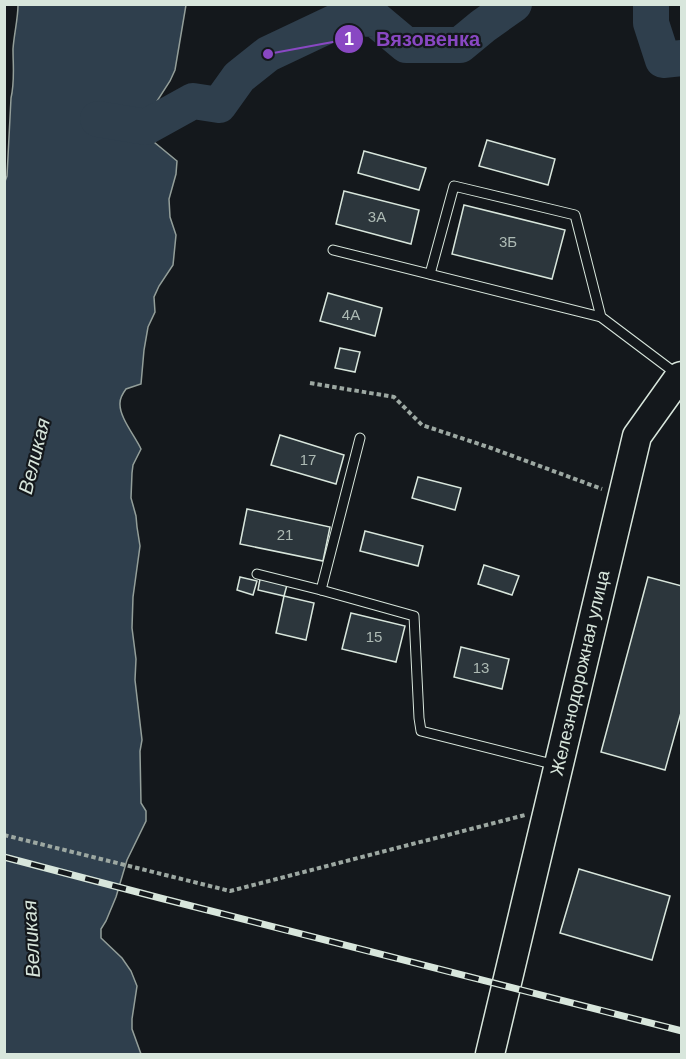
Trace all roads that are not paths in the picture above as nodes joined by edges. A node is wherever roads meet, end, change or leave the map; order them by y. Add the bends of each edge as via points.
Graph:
1 (333, 250) dead end
2 (430, 274) junction
3 (602, 317) junction
4 (680, 376) edge
5 (360, 438) dead end
6 (257, 574) dead end
7 (321, 590) junction
8 (559, 765) junction
9 (491, 1050) edge

1 - 2 lane
2 - 3 lane
2 - 3 lane via 454,186 575,215
3 - 4 lane
4 - 8 main road, Железнодорожная улица via 637,436
5 - 7 lane
6 - 7 lane
7 - 8 lane via 414,616 421,732
8 - 9 main road, Железнодорожная улица

